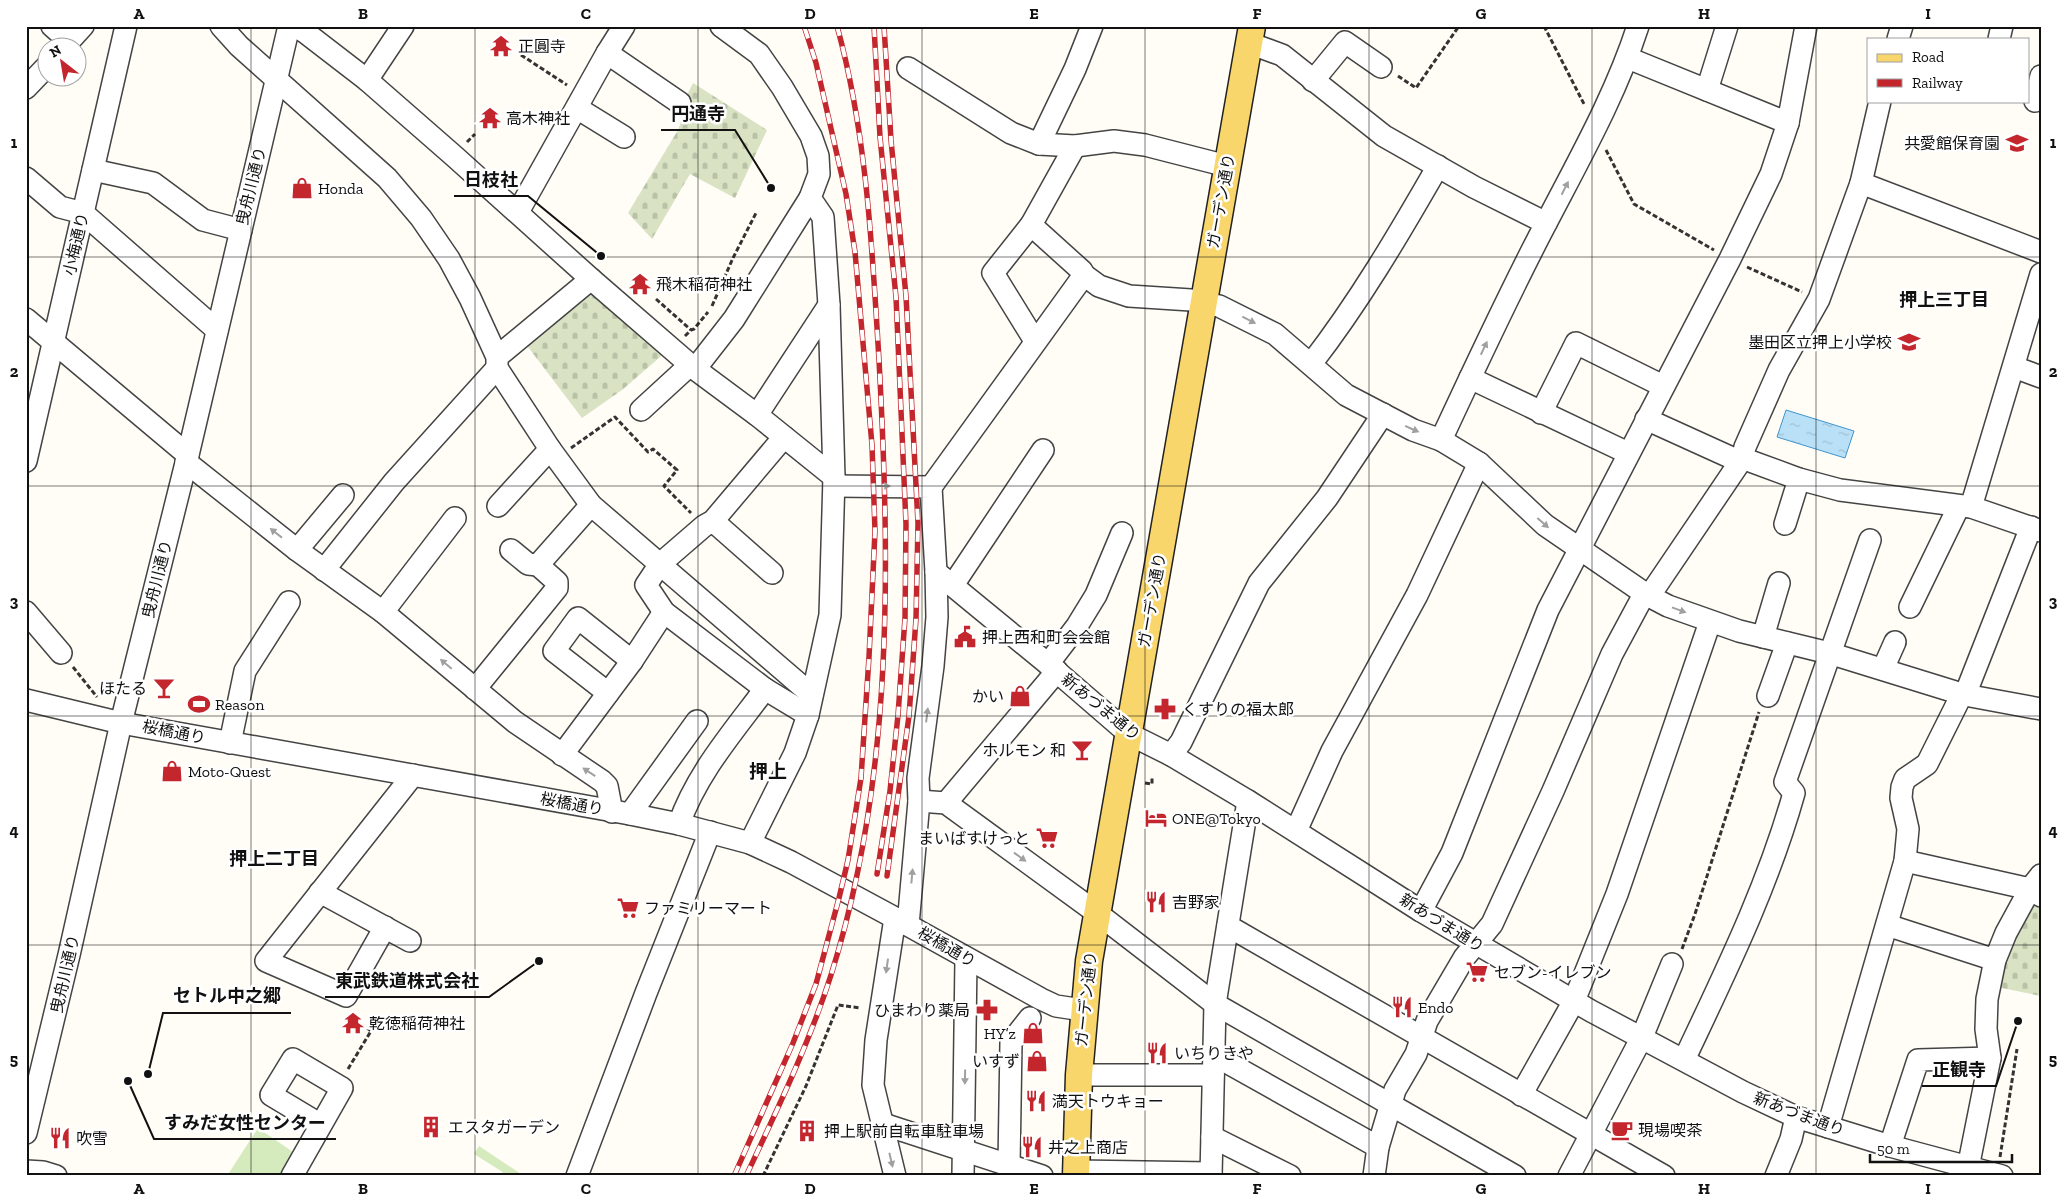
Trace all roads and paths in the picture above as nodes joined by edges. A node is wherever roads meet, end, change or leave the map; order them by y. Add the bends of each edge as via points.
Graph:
1 (52, 26) edge
2 (126, 26) edge
3 (221, 26) edge
4 (289, 26) edge
5 (295, 26) edge
6 (403, 26) edge
7 (624, 26) edge
8 (721, 26) edge
9 (1092, 26) edge
10 (1459, 26) edge
11 (1544, 26) edge
12 (1638, 26) edge
13 (1727, 26) edge
14 (1806, 26) edge
15 (1249, 31) edge
16 (72, 38) edge
17 (607, 53) junction
18 (521, 55) dead end
19 (1628, 58) junction
20 (1381, 67) joint
21 (908, 68) dead end
22 (38, 75) edge
23 (2041, 76) edge
24 (277, 79) junction
25 (367, 80) junction
26 (1313, 81) junction
27 (26, 88) edge
28 (1706, 90) junction
29 (2035, 100) edge
30 (580, 102) junction
31 (1880, 102) edge
32 (680, 103) dead end
33 (1788, 122) junction
34 (1596, 128) junction
35 (624, 137) dead end
36 (1039, 144) junction
37 (1075, 146) junction
38 (1228, 166) junction
39 (1438, 166) junction
40 (93, 170) junction
41 (26, 178) edge
42 (1861, 183) junction
43 (810, 198) junction
44 (518, 212) junction
45 (83, 213) junction
46 (756, 214) dead end
47 (1546, 223) junction
48 (1031, 225) junction
49 (241, 230) junction
50 (2041, 252) edge
51 (1730, 259) junction
52 (2041, 274) edge
53 (1084, 275) junction
54 (590, 279) junction
55 (656, 299) dead end
56 (1819, 299) junction
57 (1204, 302) junction
58 (829, 305) junction
59 (712, 306) dead end
60 (708, 312) dead end
61 (2035, 315) edge
62 (26, 319) edge
63 (217, 330) junction
64 (691, 330) junction
65 (54, 341) junction
66 (1035, 342) junction
67 (673, 350) junction
68 (497, 362) junction
69 (1311, 364) junction
70 (693, 367) junction
71 (2014, 367) junction
72 (2041, 377) edge
73 (1470, 378) junction
74 (1663, 386) junction
75 (641, 410) dead end
76 (1541, 413) junction
77 (1383, 414) junction
78 (757, 415) junction
79 (1646, 419) junction
80 (784, 437) junction
81 (1440, 440) junction
82 (1043, 450) dead end
83 (1628, 453) junction
84 (553, 454) junction
85 (187, 459) junction
86 (1742, 459) junction
87 (26, 461) edge
88 (1479, 463) junction
89 (1799, 479) junction
90 (834, 482) junction
91 (931, 487) junction
92 (343, 495) dead end
93 (591, 505) junction
94 (498, 506) dead end
95 (1965, 506) junction
96 (455, 518) dead end
97 (708, 523) junction
98 (1784, 524) dead end
99 (2036, 529) edge
100 (1122, 534) dead end
101 (1870, 540) dead end
102 (298, 550) junction
103 (511, 550) dead end
104 (1579, 550) junction
105 (660, 564) junction
106 (538, 565) junction
107 (324, 570) junction
108 (772, 573) dead end
109 (945, 578) junction
110 (1779, 583) dead end
111 (1647, 595) junction
112 (289, 602) dead end
113 (1910, 607) dead end
114 (26, 612) edge
115 (383, 612) junction
116 (664, 612) junction
117 (1710, 622) junction
118 (1762, 637) junction
119 (1895, 642) dead end
120 (1787, 643) junction
121 (61, 653) joint
122 (1829, 653) junction
123 (632, 661) junction
124 (1053, 668) junction
125 (1883, 669) junction
126 (475, 689) junction
127 (765, 689) junction
128 (608, 694) junction
129 (1964, 694) junction
130 (812, 695) junction
131 (1768, 696) joint
132 (26, 700) edge
133 (2041, 709) edge
134 (808, 715) junction
135 (697, 721) dead end
136 (119, 722) junction
137 (1129, 734) junction
138 (230, 743) junction
139 (562, 755) junction
140 (1171, 755) junction
141 (413, 775) junction
142 (1152, 777) dead end
143 (1146, 782) dead end
144 (919, 801) junction
145 (1248, 801) junction
146 (946, 804) junction
147 (621, 813) junction
148 (679, 824) junction
149 (1296, 831) junction
150 (710, 832) junction
151 (750, 844) junction
152 (1905, 862) junction
153 (2037, 887) edge
154 (320, 892) junction
155 (1421, 911) junction
156 (1098, 914) junction
157 (902, 921) junction
158 (1887, 925) junction
159 (1228, 926) junction
160 (385, 927) junction
161 (410, 941) dead end
162 (1476, 944) junction
163 (966, 959) junction
164 (1995, 960) junction
165 (1672, 964) joint
166 (1574, 1001) junction
167 (1215, 1004) junction
168 (1083, 1010) junction
169 (881, 1011) junction
170 (1030, 1018) dead end
171 (367, 1028) dead end
172 (1642, 1037) junction
173 (1422, 1038) junction
174 (2017, 1049) dead end
175 (1990, 1058) junction
176 (1684, 1060) junction
177 (1214, 1065) junction
178 (1079, 1075) junction
179 (338, 1085) junction
180 (1521, 1095) junction
181 (1391, 1105) junction
182 (1796, 1117) junction
183 (883, 1124) junction
184 (321, 1125) junction
185 (1828, 1127) junction
186 (26, 1133) edge
187 (1591, 1134) junction
188 (1212, 1137) junction
189 (1890, 1146) junction
190 (1378, 1147) junction
191 (964, 1150) junction
192 (1009, 1165) junction
193 (1939, 1168) edge
194 (1968, 1168) junction
195 (26, 1171) edge
196 (1076, 1174) edge
197 (1211, 1174) edge
198 (2000, 1175) edge
199 (56, 1176) edge
200 (292, 1176) edge
201 (577, 1176) edge
202 (763, 1176) edge
203 (895, 1176) edge
204 (963, 1176) edge
205 (1042, 1176) edge
206 (1290, 1176) edge
207 (1374, 1176) edge
208 (1514, 1176) edge
209 (1570, 1176) edge
210 (1664, 1176) edge
211 (1776, 1176) edge

1 - 16 street
2 - 40 street, 小梅通り
3 - 24 street
4 - 24 street, 曳舟川通り
5 - 25 street
6 - 25 street
7 - 17 street
8 - 43 street via 759,54 811,136 818,156 819,174
9 - 36 street
10 - 20 path via 1416,88
11 - 34 path
12 - 19 street
13 - 28 street
14 - 33 street
15 - 26 street
15 - 38 main road, ガーデン通り
17 - 30 street
17 - 32 street
18 - 30 path
19 - 28 street
19 - 34 street
20 - 26 street via 1345,42
21 - 36 street via 1010,133
22 - 27 street
23 - 29 street
24 - 49 street, 曳舟川通り
24 - 68 street via 387,178 420,218 449,259 470,298
25 - 44 street
26 - 39 street via 1384,136
28 - 33 street
30 - 35 street
30 - 44 street
31 - 42 street
33 - 51 street via 1771,174
47 -> 34 street
34 - 51 path via 1634,204
36 - 37 street
37 - 38 street via 1114,141 1145,145
37 - 48 street
38 - 57 main road, ガーデン通り
39 - 47 street
39 - 69 street via 1396,240
40 - 45 street, 小梅通り
40 - 49 street via 153,183 203,220
41 - 45 street via 60,207
42 - 50 street
42 - 56 street
43 - 58 street via 823,217
43 - 70 street via 734,319
44 - 54 street
45 - 63 street
45 - 65 street, 小梅通り
46 - 59 path
73 -> 47 street
48 - 53 street
48 - 66 street via 993,273
49 - 63 street, 曳舟川通り
51 - 56 path
51 - 74 street
52 - 61 street
53 - 57 street via 1099,286 1129,296
53 - 66 street
54 - 67 street
54 - 68 street
55 - 64 path
56 - 86 street via 1779,370
57 -> 69 street via 1242,316 1275,334
57 - 137 main road, ガーデン通り
58 - 78 street
58 - 90 street
60 - 64 path
61 - 71 street
62 - 65 street
63 - 85 street, 曳舟川通り
64 - 67 path
65 - 85 street
65 - 87 street, 小梅通り
66 - 91 street
67 - 70 street
68 - 84 street
68 - 107 street
69 - 77 street via 1346,395
70 - 75 street
70 - 78 street
71 - 72 street
71 - 95 street
73 - 76 street
73 - 81 street
74 - 76 street via 1576,343
74 - 79 street
76 - 83 street
77 -> 81 street
77 - 140 street via 1327,498 1259,583 1181,742
78 - 80 street
79 - 83 street
79 - 86 street via 1732,458
80 - 90 street
80 - 97 street
81 - 88 street
82 - 109 street
83 - 104 street
84 - 93 street
84 - 94 street
84 - 97 path via 615,417 648,452 653,449 677,470 664,486
102 -> 85 street
85 - 136 street, 曳舟川通り
86 - 89 street
86 - 111 street
88 -> 104 street via 1545,526
88 - 149 street via 1417,595 1332,751
89 - 95 street via 1840,490
89 - 98 street
90 -> 91 street
90 - 130 street via 830,615
91 - 109 street
92 - 102 street
93 - 105 street
93 - 106 street
95 - 99 street
95 - 113 street
96 - 115 street
97 - 105 street
97 - 108 street
99 - 129 street
100 - 124 street via 1096,595
101 - 122 street
102 - 107 street
103 - 106 street via 528,564
104 - 111 street
104 - 155 street via 1548,610 1452,853
105 - 116 street via 646,585
105 - 130 street
106 - 126 street via 557,582 557,588
107 - 115 street
109 - 124 street, 新あづま通り
144 -> 109 street via 918,778 934,666 937,617
110 - 118 street
111 -> 117 street
111 - 162 street via 1641,600 1612,654 1492,924
112 - 138 street via 245,671
114 - 121 street
126 -> 115 street
116 - 123 street
116 - 127 street
117 - 118 street
117 - 166 street via 1620,885
118 - 120 street
119 - 125 street
120 - 122 street
120 - 131 street
121 - 136 path
122 - 125 street
122 - 176 street via 1785,782 1794,793 1786,822 1736,949
123 - 128 street
123 - 128 street via 578,618 554,652
124 - 137 street, 新あづま通り
124 - 146 street
125 - 129 street
126 - 139 street
127 - 134 street
127 - 148 street via 714,756 687,801
128 - 139 street
129 - 133 street
129 - 152 street via 1926,764 1905,779 1902,787 1901,798 1908,829
130 - 134 street
131 - 165 path via 1765,696 1695,914 1675,965
132 - 136 street, 桜橋通り
134 - 151 street via 795,753
135 - 147 street
136 - 138 street, 桜橋通り
136 - 186 street, 曳舟川通り via 69,956
137 - 140 street, 新あづま通り
137 - 156 main road, ガーデン通り
138 - 141 street, 桜橋通り
147 -> 139 street via 607,786
140 - 145 street, 新あづま通り
141 - 147 street, 桜橋通り
141 - 154 street
142 - 143 path via 1152,784
144 - 146 street
157 -> 144 street
145 - 149 street, 新あづま通り
145 - 159 street
146 -> 156 street
147 - 148 street, 桜橋通り
148 - 150 street, 桜橋通り
149 - 155 street, 新あづま通り
150 - 151 street, 桜橋通り
150 - 201 street
151 - 157 street, 桜橋通り
152 - 153 street
152 - 158 street
153 - 164 street via 2006,933
154 - 160 street
154 - 160 street via 266,961 346,996
155 - 162 street, 新あづま通り
156 - 167 street
156 - 168 main road, ガーデン通り
157 - 163 street, 桜橋通り
157 -> 169 street
158 - 164 street
158 - 185 street
159 - 167 street
159 - 173 street
160 - 161 street
162 - 166 street, 新あづま通り
162 - 173 street via 1464,958 1427,1021
163 - 168 street, 桜橋通り via 1056,1006
163 -> 191 street
164 - 175 street via 1986,999
165 - 172 street
166 - 172 street, 新あづま通り
166 - 180 street
167 - 177 street
167 - 181 street
168 - 178 main road, ガーデン通り
169 - 183 street via 873,1085
169 - 202 path via 838,1005 806,1086
170 - 192 street via 1012,1042
171 - 179 path via 371,1031
172 - 176 street, 新あづま通り
172 - 187 street
173 - 180 street
173 - 181 street
174 - 198 path
175 - 189 street via 1918,1060
175 - 194 street
176 - 182 street, 新あづま通り
177 - 178 street
177 - 188 street
177 - 190 street
178 - 196 main road, ガーデン通り
179 - 184 street via 342,1088
179 - 184 street via 294,1059 271,1095
180 - 187 street
181 - 190 street
181 - 208 street
182 - 185 street, 新あづま通り
182 - 211 street
183 - 191 street
183 -> 203 street
184 - 200 street
185 - 189 street, 新あづま通り
187 - 209 street
187 - 210 street
188 - 197 street
188 - 206 street
189 - 193 street, 新あづま通り
190 - 207 street
191 - 192 street
191 - 204 street
192 - 205 street
193 - 194 street, 新あづま通り
194 - 198 street, 新あづま通り
195 - 199 street
196 - 197 street

